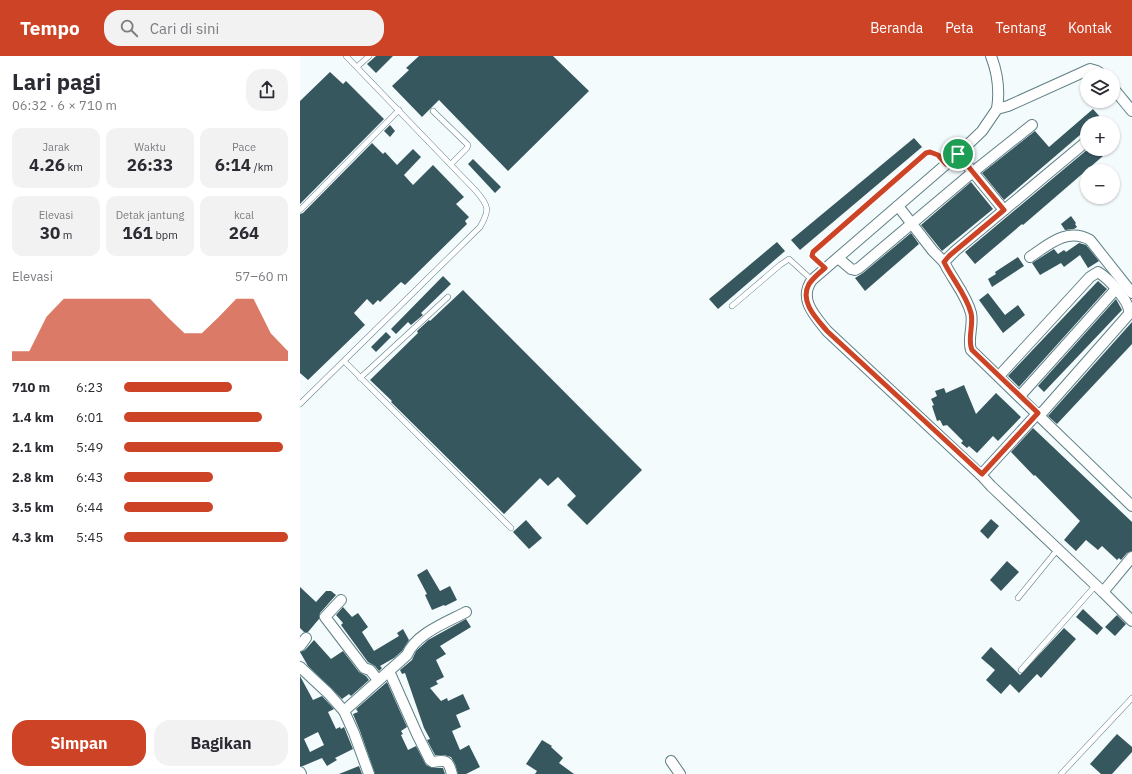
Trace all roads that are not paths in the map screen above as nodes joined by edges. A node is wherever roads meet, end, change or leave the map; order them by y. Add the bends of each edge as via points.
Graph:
1 (346, 56) edge
2 (369, 56) edge
3 (991, 56) edge
4 (357, 67) junction
5 (1080, 74) edge
6 (1120, 96) edge
7 (997, 108) junction
8 (400, 110) junction
9 (433, 111) dead end
10 (1132, 111) edge
11 (1032, 125) dead end
12 (1080, 147) edge
13 (958, 154) junction
14 (451, 164) junction
15 (946, 164) junction
16 (973, 172) junction
17 (898, 206) junction
18 (300, 210) edge
19 (1004, 210) junction
20 (912, 224) junction
21 (1030, 257) dead end
22 (838, 258) junction
23 (944, 262) junction
24 (825, 268) junction
25 (812, 280) junction
26 (1116, 290) junction
27 (1132, 293) edge
28 (448, 297) dead end
29 (732, 306) dead end
30 (344, 361) junction
31 (999, 376) junction
32 (360, 378) junction
33 (1020, 396) junction
34 (300, 404) edge
35 (1039, 414) junction
36 (982, 474) junction
37 (1132, 506) edge
38 (511, 528) dead end
39 (1058, 549) junction
40 (1132, 557) edge
41 (1099, 588) junction
42 (1018, 598) dead end
43 (341, 600) dead end
44 (466, 612) dead end
45 (1132, 621) edge
46 (300, 667) edge
47 (1021, 670) dead end
48 (389, 671) junction
49 (378, 680) junction
50 (1132, 698) edge
51 (344, 711) junction
52 (671, 761) dead end
53 (369, 774) edge
54 (452, 774) edge
55 (680, 774) edge
56 (1061, 774) edge

1 - 4 lane
2 - 4 lane
3 - 7 street via 998,80
4 - 8 lane
5 - 7 street via 1008,106
6 - 10 street
7 - 13 street via 982,131
8 - 14 lane
8 - 18 lane
9 - 14 lane via 468,145
11 - 16 street
12 - 19 street
13 - 15 street
13 - 16 street
14 - 30 lane via 485,202 487,214 480,227
15 - 17 street
15 - 24 lane via 935,153 926,153 813,252 812,256
16 - 19 street
16 - 20 street
17 - 20 street
17 - 22 street
19 - 23 street
20 - 22 street via 855,270
20 - 23 street
21 - 27 street via 1067,235 1082,235 1090,240
22 - 24 street
23 - 31 street via 969,307 972,319 970,348
24 - 25 street
25 - 29 lane via 789,259
25 - 36 street via 807,288 807,301 827,331
26 - 31 street via 1105,276 1098,272 1090,277
26 - 33 street
26 - 35 street via 1127,302 1129,314
28 - 32 lane
30 - 32 lane
30 - 34 lane
31 - 33 street
32 - 38 lane
33 - 35 street
35 - 36 street
35 - 37 street
36 - 39 street via 991,486
39 - 41 street
39 - 42 lane
40 - 41 street
41 - 45 street
41 - 47 lane
43 - 49 street via 325,617 364,668 369,669
44 - 48 street via 416,641 409,648 407,655
46 - 51 street
48 - 49 street
48 - 54 street via 430,760 447,762
49 - 51 street
50 - 56 lane
51 - 53 street
52 - 55 street

